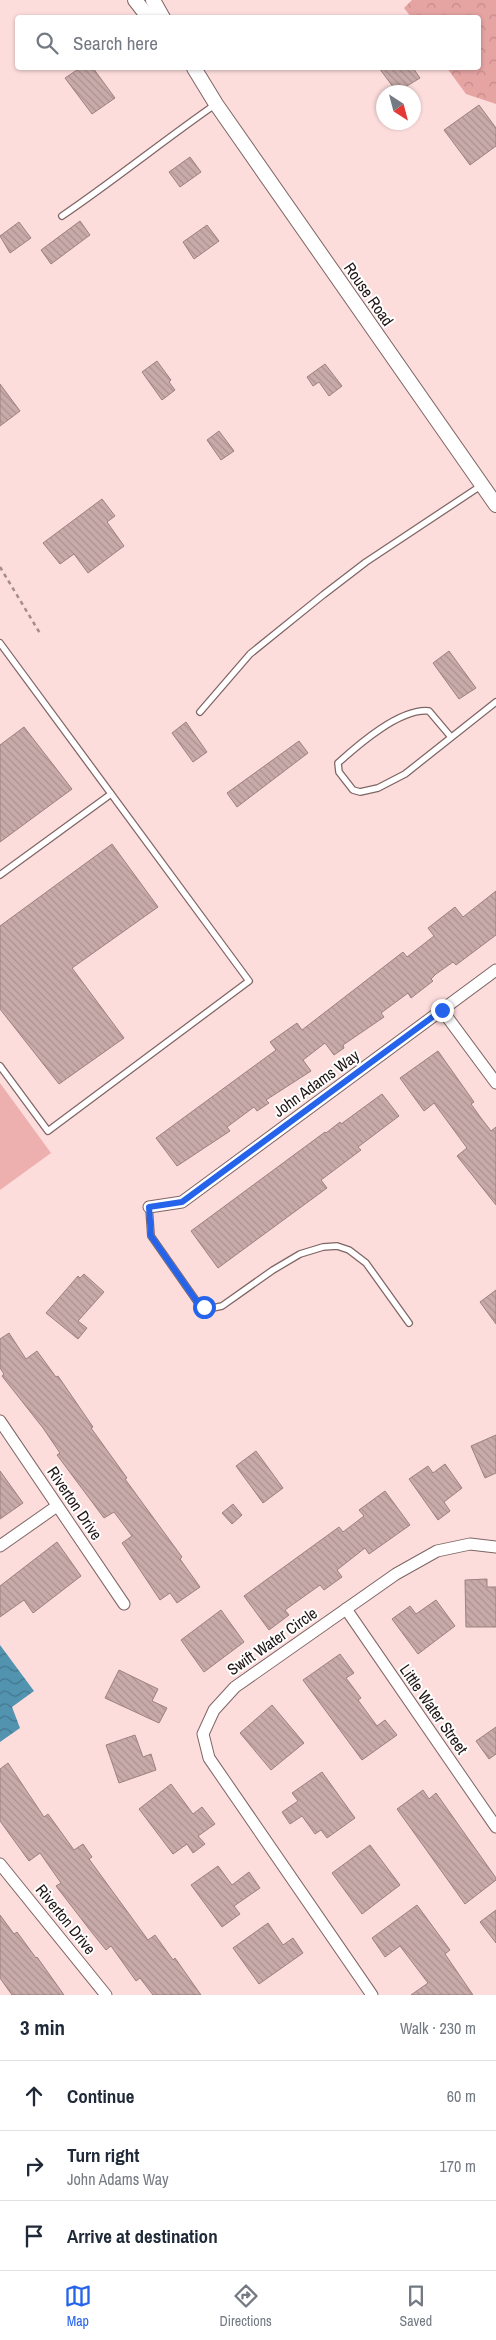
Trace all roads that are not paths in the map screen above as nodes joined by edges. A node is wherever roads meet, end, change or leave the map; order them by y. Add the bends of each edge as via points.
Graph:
1 (136, 0) edge
2 (153, 0) edge
3 (147, 15) edge
4 (162, 15) edge
5 (190, 70) edge
6 (195, 70) edge
7 (216, 103) junction
8 (62, 216) dead end
9 (482, 485) junction
10 (496, 505) edge
11 (0, 643) edge
12 (496, 702) edge
13 (200, 712) dead end
14 (451, 737) junction
15 (111, 794) junction
16 (0, 875) edge
17 (496, 970) edge
18 (442, 1010) junction
19 (0, 1066) edge
20 (496, 1082) edge
21 (149, 1207) joint
22 (409, 1323) dead end
23 (0, 1422) edge
24 (57, 1506) junction
25 (0, 1546) edge
26 (496, 1547) edge
27 (124, 1604) dead end
28 (346, 1609) junction
29 (496, 1828) edge
30 (0, 1864) edge
31 (106, 1995) edge
32 (372, 1995) edge

1 - 3 street
2 - 4 street
5 - 7 street, Rouse Road
6 - 7 street, Rouse Road
7 - 8 lane
7 - 9 street, Rouse Road
9 - 10 street, Rouse Road
9 - 13 lane via 366,562 315,601 250,654
11 - 15 lane
12 - 14 lane
14 - 14 lane via 405,774 378,788 360,792 353,790 339,772 338,763 361,742 390,723 421,710 428,711
15 - 16 lane
15 - 19 lane via 249,981 48,1131
17 - 18 street, John Adams Way
18 - 20 street
18 - 21 street, John Adams Way via 182,1202
21 - 22 lane via 151,1236 200,1306 222,1306 300,1254 336,1246 366,1263
23 - 24 street, Riverton Drive
24 - 25 street
24 - 27 street, Riverton Drive
26 - 28 street, Swift Water Circle via 470,1544 437,1551 396,1574
28 - 29 street, Little Water Street
28 - 32 street, Swift Water Circle via 235,1687 214,1710 203,1734 209,1758
30 - 31 street, Riverton Drive

